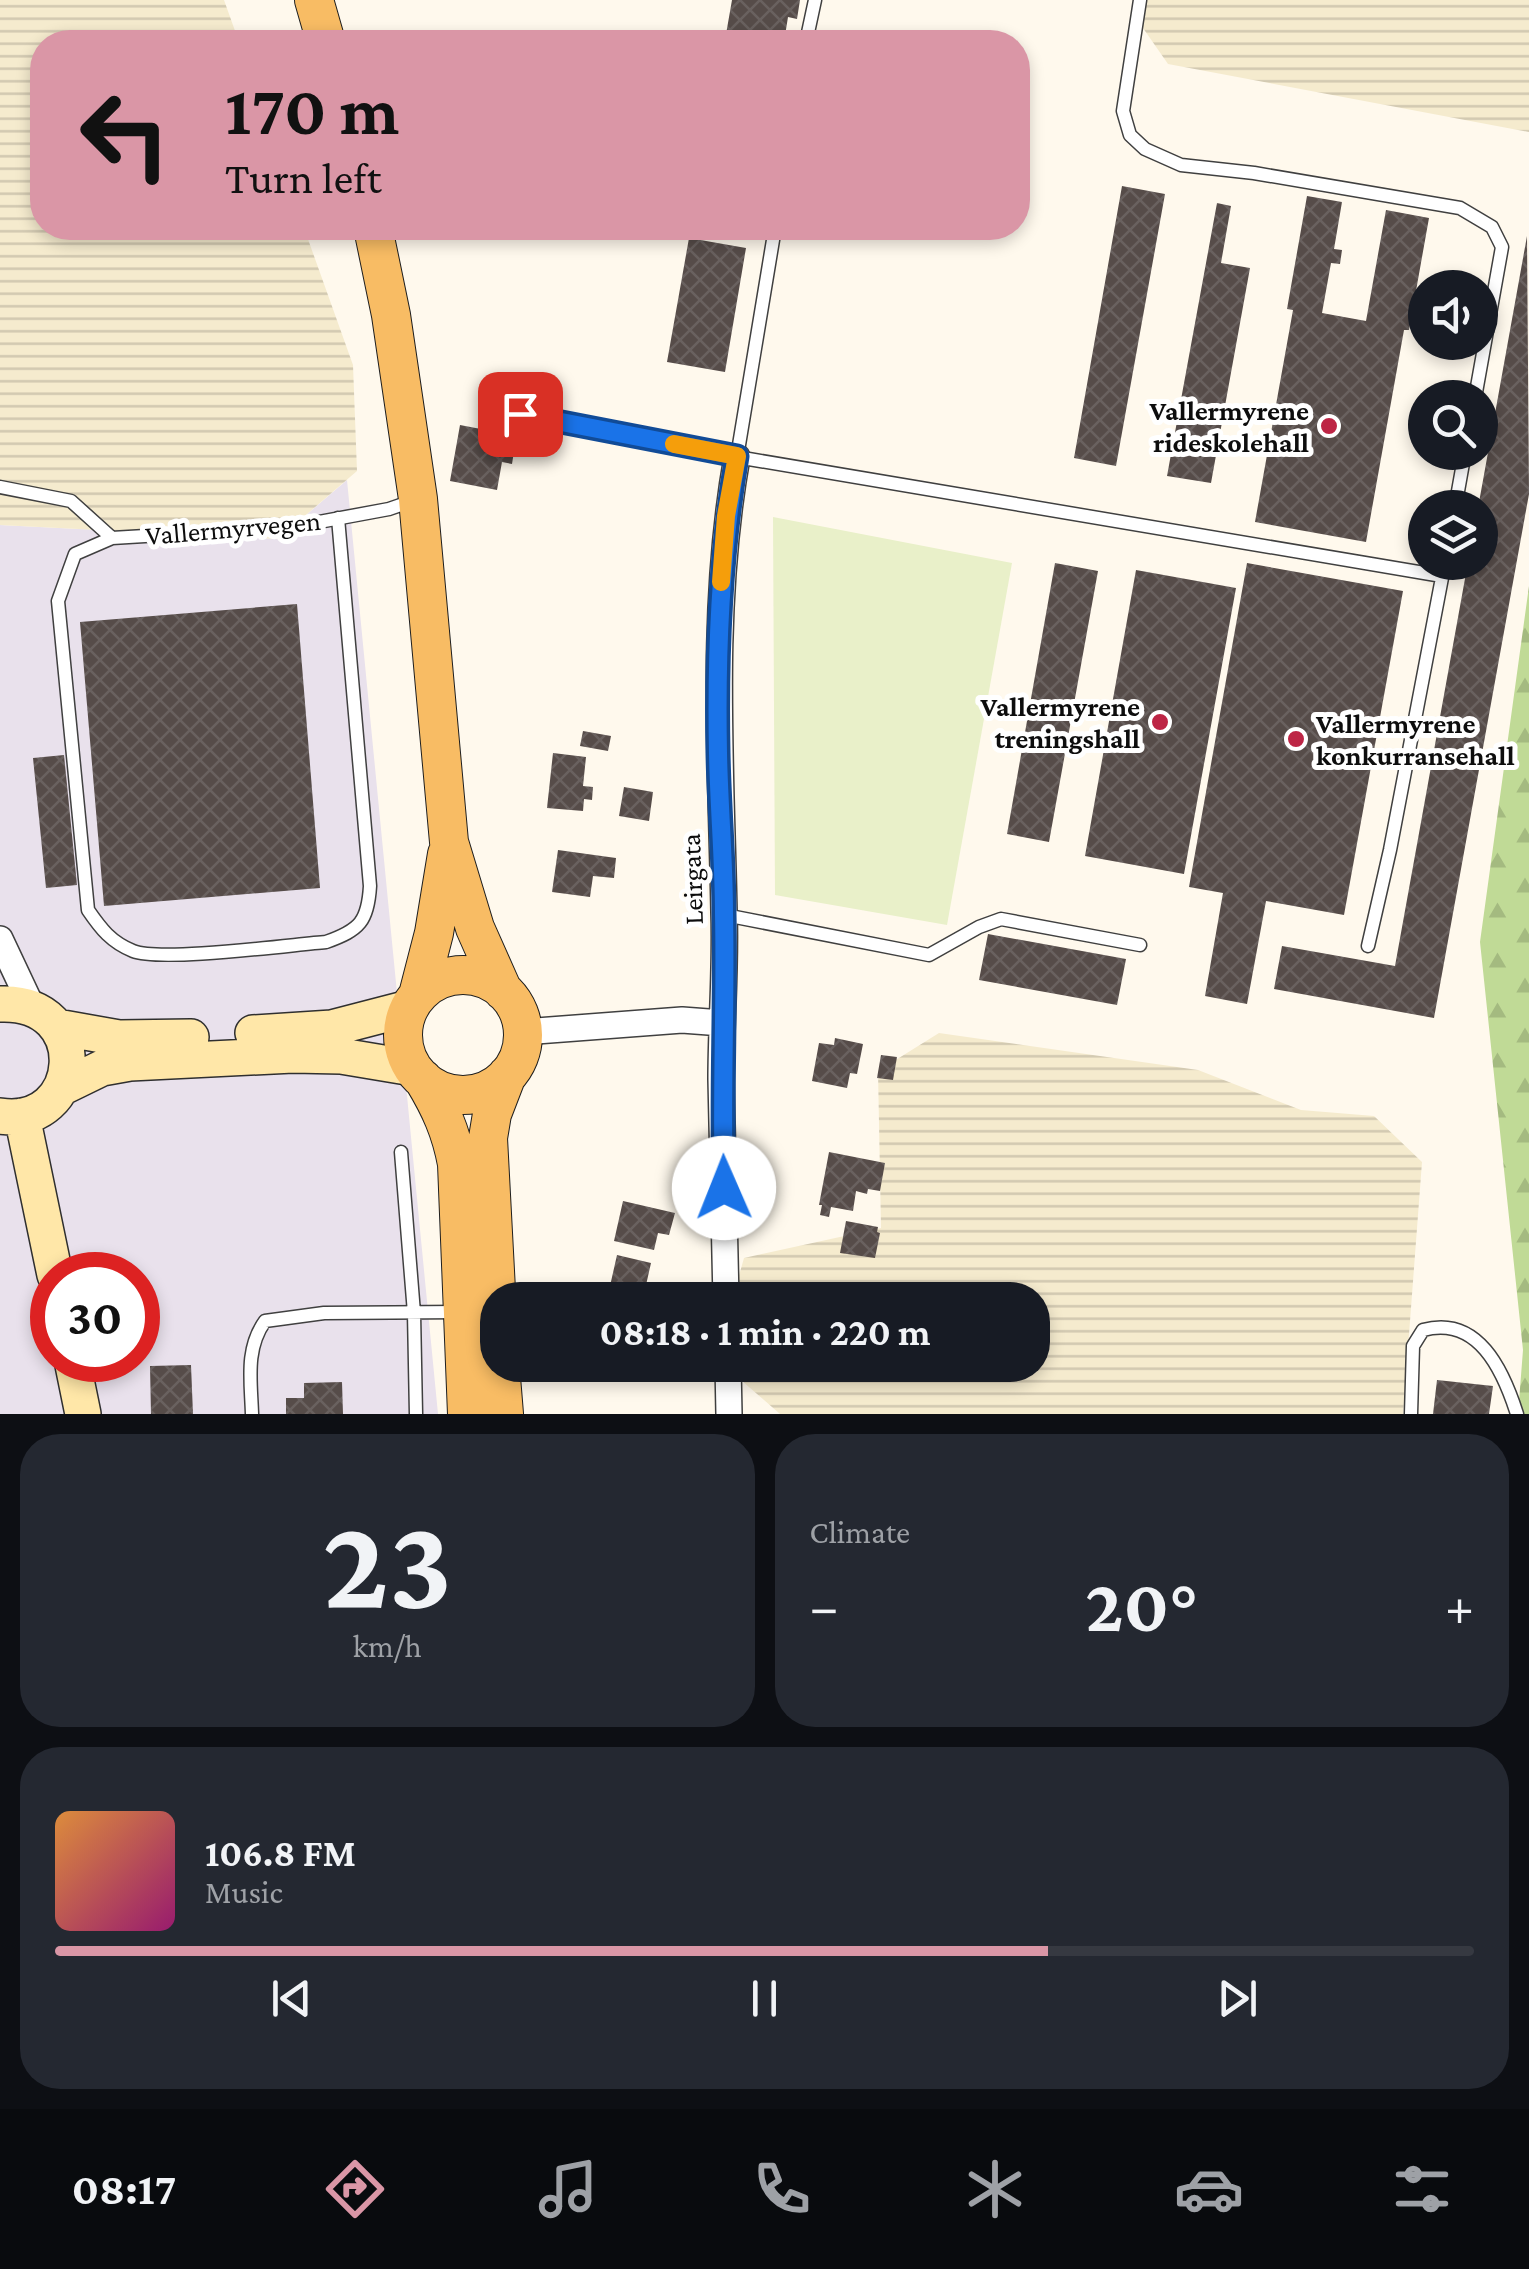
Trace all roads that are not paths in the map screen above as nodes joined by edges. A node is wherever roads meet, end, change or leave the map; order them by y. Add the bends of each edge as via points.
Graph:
1 (314, 0) edge
2 (815, 0) edge
3 (1140, 0) edge
4 (323, 30) edge
5 (809, 30) edge
6 (375, 240) edge
7 (774, 240) edge
8 (1477, 380) edge
9 (520, 414) dead end
10 (737, 456) junction
11 (0, 487) edge
12 (418, 499) junction
13 (338, 518) junction
14 (112, 538) junction
15 (1408, 563) edge
16 (1442, 580) edge
17 (450, 842) junction
18 (724, 914) junction
19 (0, 939) edge
20 (1140, 945) dead end
21 (1368, 946) dead end
22 (503, 990) junction
23 (414, 1001) junction
24 (30, 1012) edge
25 (722, 1023) junction
26 (523, 1032) junction
27 (418, 1074) junction
28 (508, 1075) junction
29 (61, 1088) junction
30 (11, 1116) edge
31 (400, 1152) dead end
32 (48, 1252) edge
33 (496, 1282) edge
34 (726, 1282) edge
35 (463, 1312) junction
36 (414, 1313) junction
37 (76, 1382) edge
38 (501, 1382) edge
39 (728, 1382) edge
40 (83, 1414) edge
41 (252, 1414) edge
42 (416, 1414) edge
43 (468, 1414) edge
44 (504, 1414) edge
45 (729, 1414) edge
46 (1411, 1414) edge
47 (1518, 1414) edge

1 - 4 main road
2 - 5 lane
3 - 8 lane via 1123,112 1130,136 1145,149 1180,165 1460,208 1492,227 1502,247
6 - 12 main road
7 - 10 lane
9 - 10 lane
10 - 15 lane
10 - 18 street, Leirgata via 720,592
11 - 14 lane, Vallermyrvegen via 71,501
12 - 13 lane, Vallermyrvegen
12 - 17 main road
13 - 14 lane, Vallermyrvegen
13 - 14 lane via 370,886 360,924 326,942 136,952 107,937 88,910 58,601 75,554
16 - 21 lane
17 - 22 main road via 475,928
17 - 23 main road
18 - 20 lane via 929,955 1001,919
18 - 25 street, Leirgata
19 - 24 street
22 - 23 main road via 460,975 444,978
22 - 26 main road
23 - 24 main road via 332,1028 119,1038
23 - 27 main road via 403,1038
24 - 29 main road via 68,1057
25 - 26 street
25 - 34 street, Leirgata
26 - 28 main road
27 - 28 main road via 436,1088 466,1095
27 - 29 main road via 341,1056 293,1055 130,1064 102,1068
27 - 35 main road via 452,1135
28 - 33 main road via 488,1138
29 - 30 main road via 38,1111
30 - 32 main road
31 - 36 lane
35 - 36 lane
35 - 43 main road
36 - 41 lane via 324,1313 265,1322 250,1356
36 - 42 lane
37 - 40 main road
38 - 44 main road
39 - 45 street
46 - 47 lane via 1414,1346 1424,1330 1438,1326 1455,1327 1490,1355

